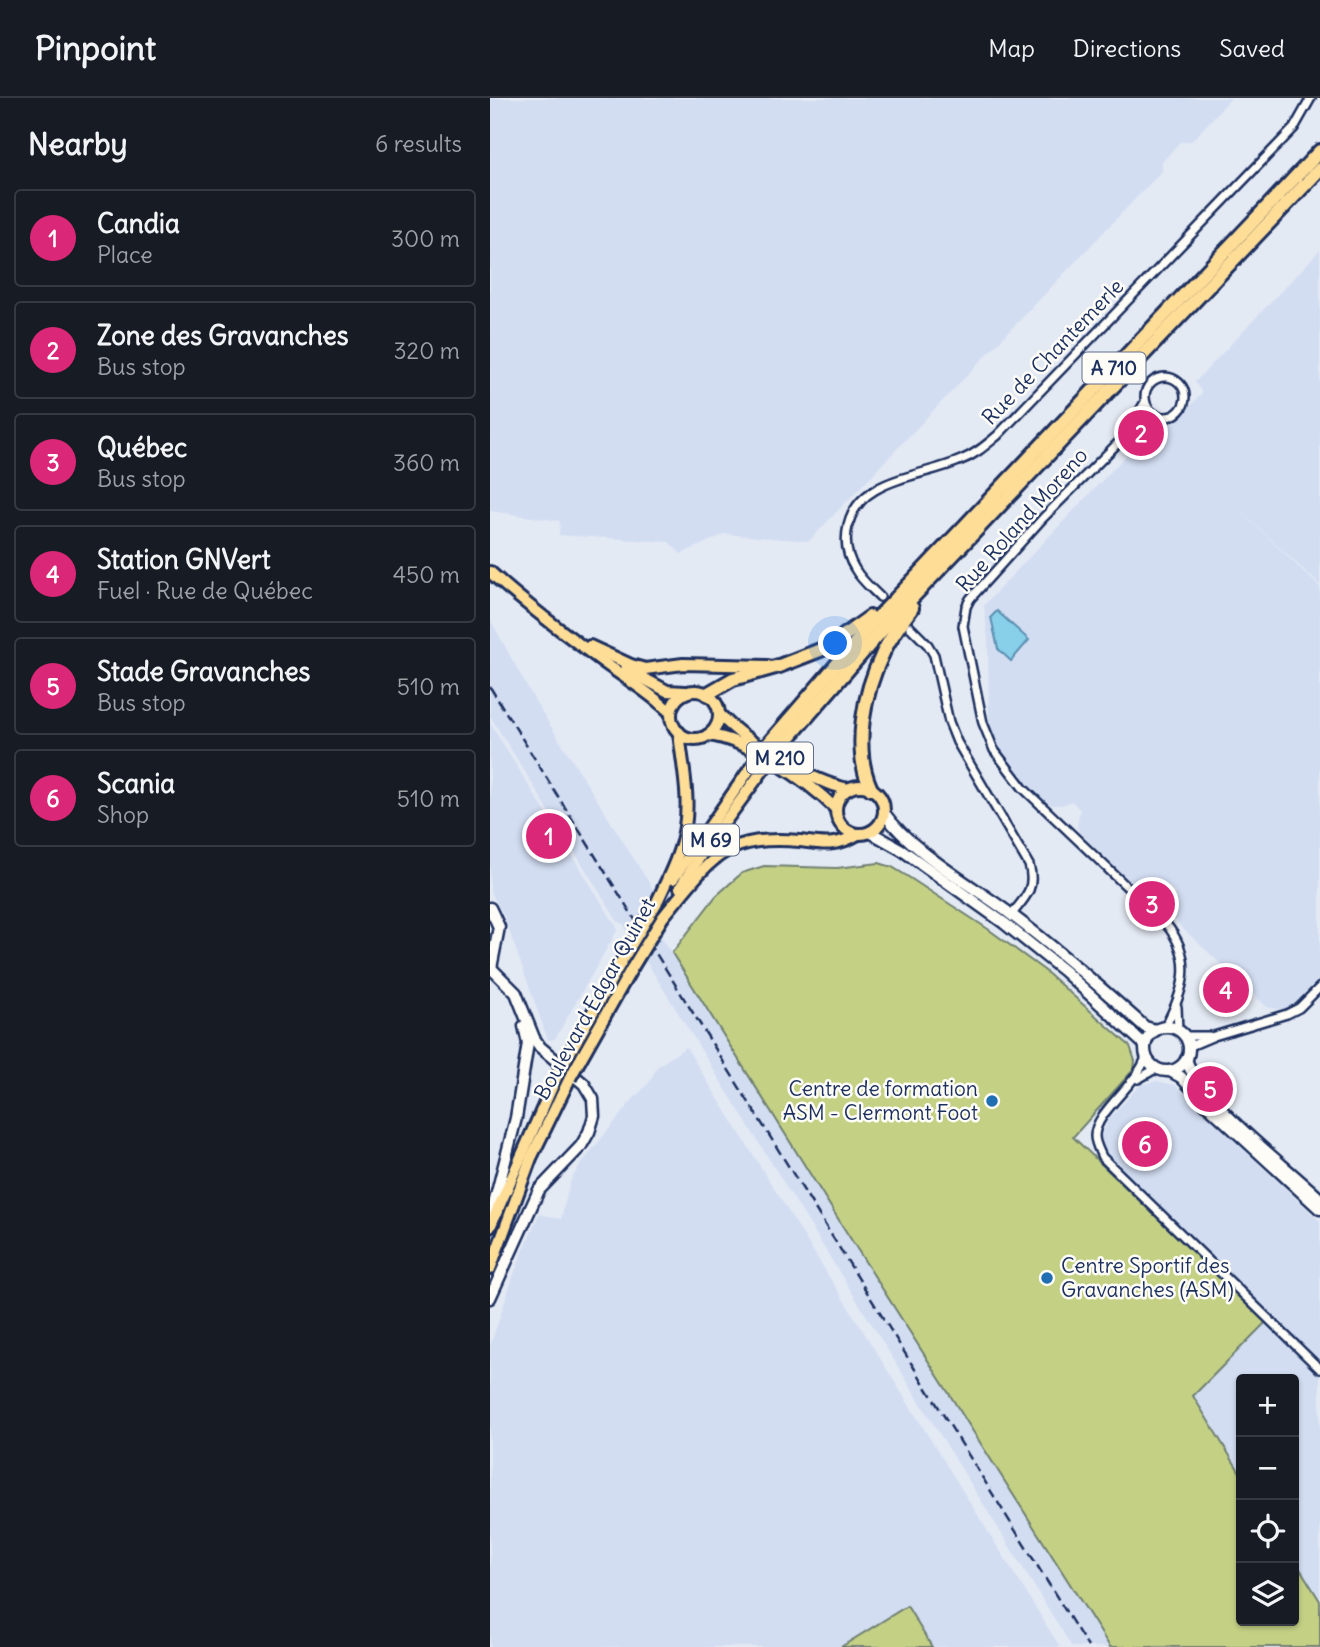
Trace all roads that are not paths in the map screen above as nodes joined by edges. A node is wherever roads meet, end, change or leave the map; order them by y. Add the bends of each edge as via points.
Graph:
1 (1311, 98) edge
2 (1320, 151) edge
3 (1320, 169) edge
4 (1146, 402) junction
5 (1160, 416) junction
6 (1117, 443) junction
7 (974, 532) junction
8 (490, 572) edge
9 (908, 585) junction
10 (880, 597) dead end
11 (910, 626) dead end
12 (577, 642) junction
13 (779, 666) junction
14 (685, 692) junction
15 (707, 694) junction
16 (671, 713) junction
17 (719, 714) junction
18 (678, 732) junction
19 (708, 735) junction
20 (774, 746) junction
21 (761, 763) junction
22 (848, 789) junction
23 (871, 789) junction
24 (836, 809) junction
25 (884, 813) junction
26 (870, 832) junction
27 (858, 834) junction
28 (656, 904) junction
29 (492, 912) edge
30 (1011, 915) junction
31 (663, 918) junction
32 (490, 967) edge
33 (506, 984) junction
34 (1320, 987) edge
35 (1177, 1006) junction
36 (1160, 1029) junction
37 (1181, 1033) junction
38 (1214, 1036) junction
39 (1145, 1045) junction
40 (1188, 1047) junction
41 (1146, 1057) junction
42 (1186, 1059) junction
43 (1157, 1069) junction
44 (1170, 1070) junction
45 (1132, 1084) junction
46 (1320, 1199) edge
47 (1320, 1209) edge
48 (490, 1220) edge
49 (490, 1227) edge
50 (490, 1269) edge
51 (490, 1298) edge
52 (1320, 1369) edge

1 - 10 street, Rue de Chantemerle via 1294,128 997,436 965,459 874,490 858,505 847,527 847,550 861,579
2 - 9 highway, A 710
3 - 7 highway, A 710
4 - 5 street
4 - 5 street via 1148,386 1157,378 1179,382 1185,399 1181,409 1172,416
4 - 6 street
5 - 6 street via 1142,420
6 - 35 street, Rue Roland Moreno via 977,591 966,607 963,626 983,723 994,751 1023,788 1175,934 1185,967
7 - 20 highway, A 710
7 - 23 highway via 883,652 868,698 862,746 862,764
8 - 12 main road
9 - 13 highway via 849,634
9 - 20 highway, A 710 via 842,658
11 - 30 street via 934,655 957,743 1029,864 1031,887
12 - 13 main road via 645,669 701,663
12 - 14 main road via 667,691
12 - 16 main road via 648,691
13 - 15 highway via 733,679
14 - 15 main road
14 - 16 main road
15 - 17 main road via 716,702
16 - 18 main road
17 - 19 main road
17 - 22 main road, M 210 via 741,734 810,777
18 - 19 main road via 693,739
18 - 28 main road via 685,829
19 - 24 main road, M 210 via 738,741 806,783
20 - 21 highway, A 710, bridge
21 - 28 main road, M 69
21 - 31 main road, Boulevard Edgar Quinet / M 69
22 - 23 main road
22 - 24 main road
23 - 25 main road via 881,799
24 - 27 main road via 844,829
25 - 26 main road
25 - 30 main road via 909,840
26 - 27 main road
26 - 39 main road via 1004,923
27 - 31 main road via 833,845 773,839 739,845 711,862
28 - 49 main road, Boulevard Edgar Quinet / M 69, bridge via 559,1071
29 - 32 main road via 499,926
30 - 36 main road via 1145,1027
31 - 50 main road, Boulevard Edgar Quinet / M 69, bridge via 570,1078 531,1158
32 - 33 main road
33 - 48 main road via 521,1013 528,1043 511,1146
33 - 51 main road via 516,993 540,1047 584,1084 593,1099 594,1116 581,1146 539,1190
34 - 38 street via 1300,1008
35 - 36 street
35 - 37 street
36 - 37 main road
36 - 39 main road
37 - 38 street
37 - 40 main road
38 - 40 street
39 - 41 main road
40 - 42 main road
41 - 43 main road
41 - 45 street
42 - 44 main road
42 - 46 main road via 1207,1095
43 - 44 main road
43 - 45 street
44 - 47 main road
45 - 52 street via 1097,1127 1096,1145 1102,1157

